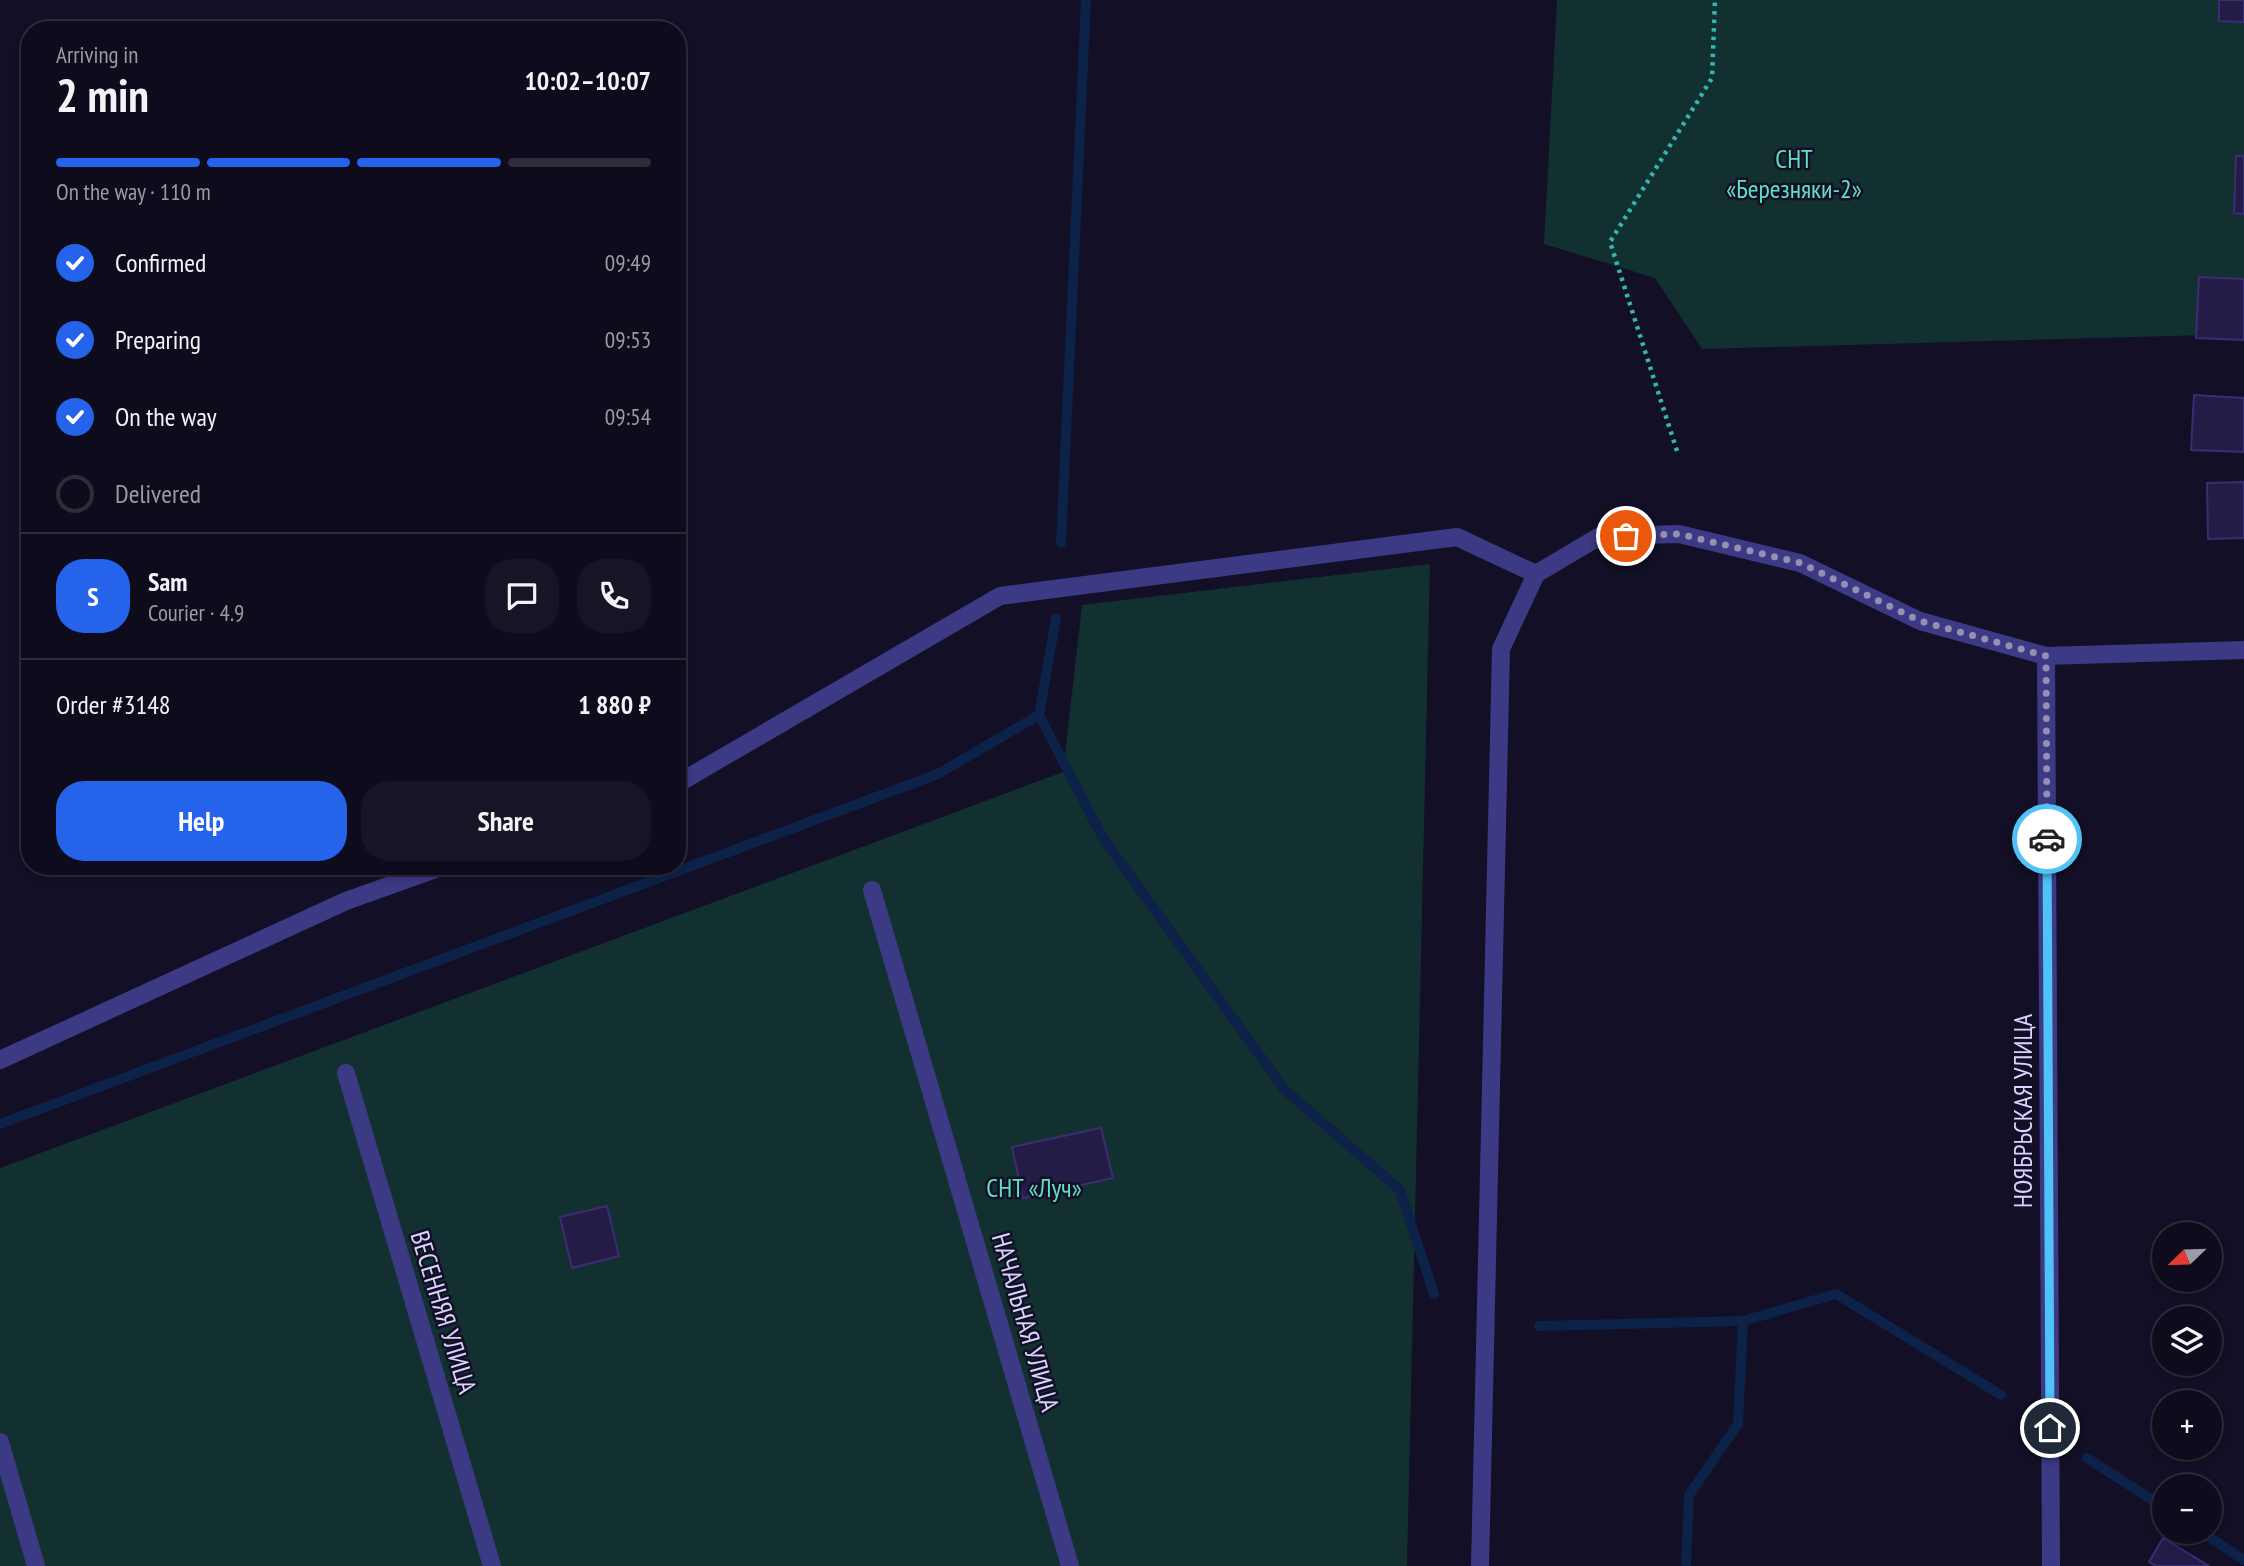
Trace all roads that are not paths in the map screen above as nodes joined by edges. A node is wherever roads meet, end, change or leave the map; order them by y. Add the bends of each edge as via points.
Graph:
1 (1536, 574) junction
2 (2244, 650) edge
3 (2046, 656) junction
4 (686, 779) edge
5 (419, 875) edge
6 (872, 890) dead end
7 (0, 1060) edge
8 (346, 1073) dead end
9 (0, 1441) edge
10 (36, 1566) edge
11 (492, 1566) edge
12 (1070, 1566) edge
13 (1480, 1566) edge
14 (2051, 1566) edge

1 - 3 street via 1600,537 1679,534 1801,563 1920,621
1 - 4 street via 1457,537 1000,596
1 - 13 street via 1501,649
2 - 3 street
3 - 14 street, НОЯБРЬСКАЯ УЛИЦА
5 - 7 street via 346,901
6 - 12 street, НАЧАЛЬНАЯ УЛИЦА
8 - 11 street, ВЕСЕННЯЯ УЛИЦА
9 - 10 street

